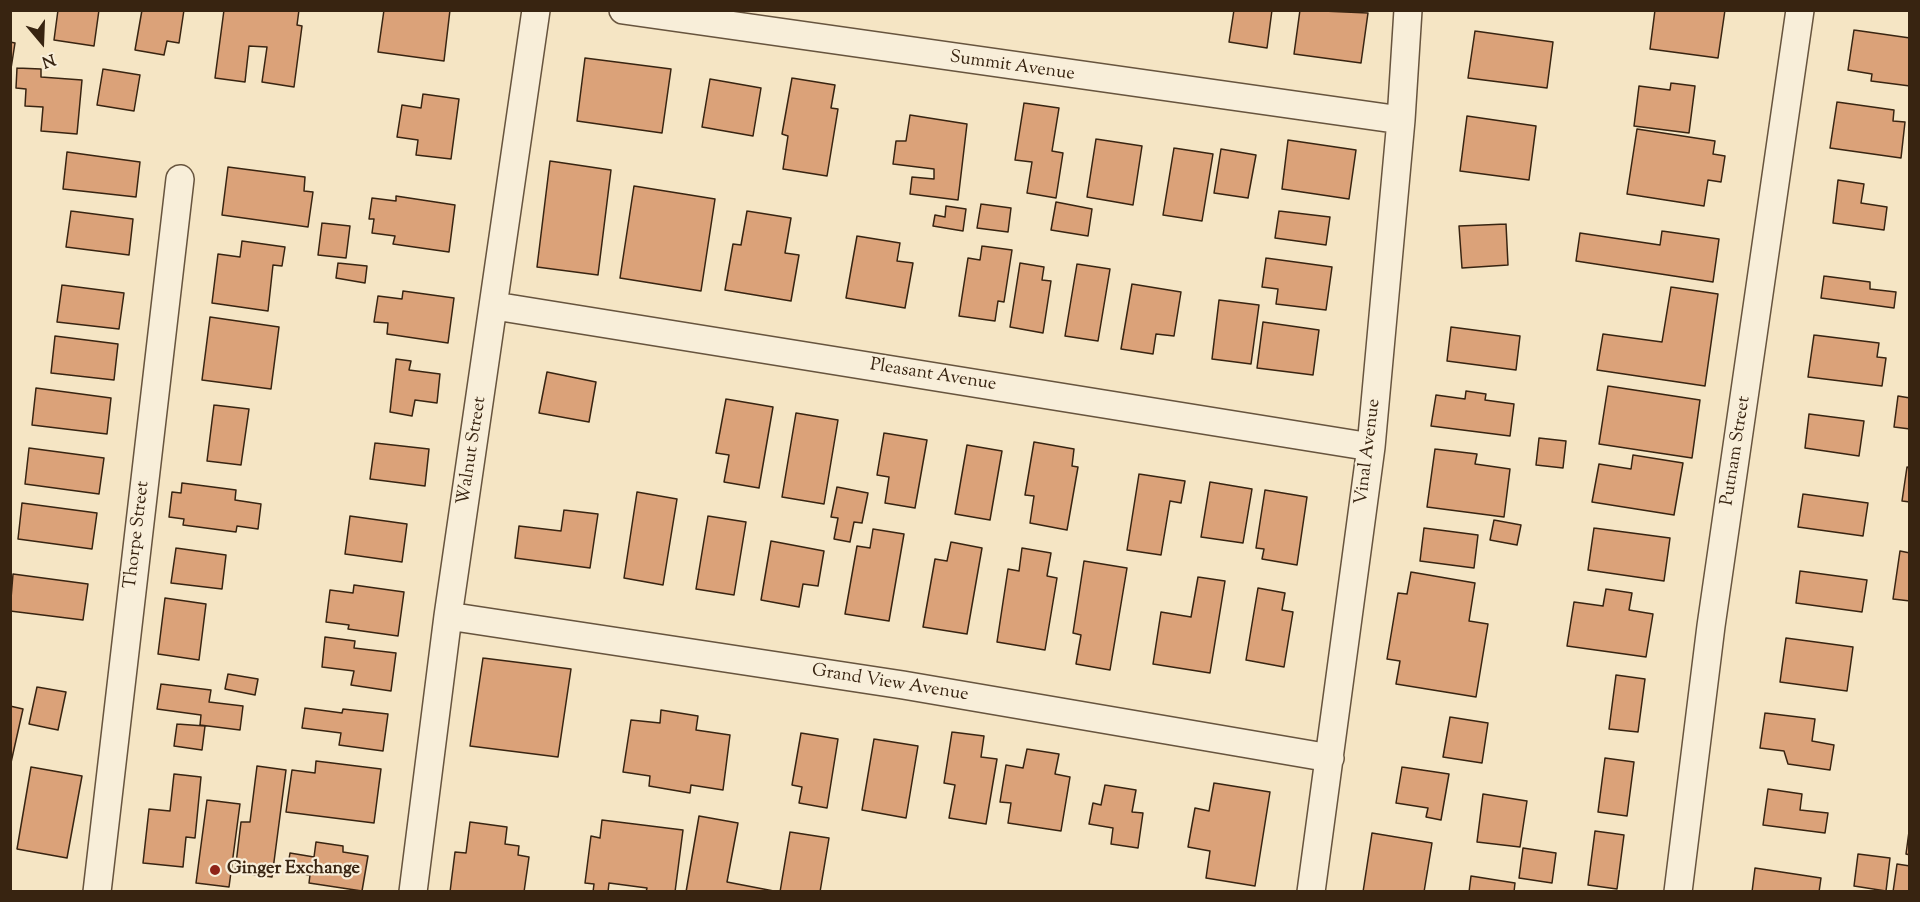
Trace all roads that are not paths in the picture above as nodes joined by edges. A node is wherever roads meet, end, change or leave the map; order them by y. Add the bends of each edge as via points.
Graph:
1 (536, 10) edge
2 (623, 10) edge
3 (1408, 10) edge
4 (1800, 10) edge
5 (1401, 120) junction
6 (180, 179) dead end
7 (495, 306) junction
8 (1371, 447) junction
9 (448, 616) junction
10 (1330, 758) junction
11 (97, 891) edge
12 (413, 891) edge
13 (1311, 891) edge
14 (1678, 891) edge

1 - 7 street, Walnut Street
2 - 5 street, Summit Avenue
3 - 5 street, Vinal Avenue
4 - 14 street, Putnam Street via 1711,626
5 - 8 street, Vinal Avenue
6 - 11 street, Thorpe Street
7 - 8 street, Pleasant Avenue
7 - 9 street, Walnut Street
8 - 10 street, Vinal Avenue
9 - 10 street, Grand View Avenue via 903,685
9 - 12 street, Walnut Street
10 - 13 street, Vinal Avenue

